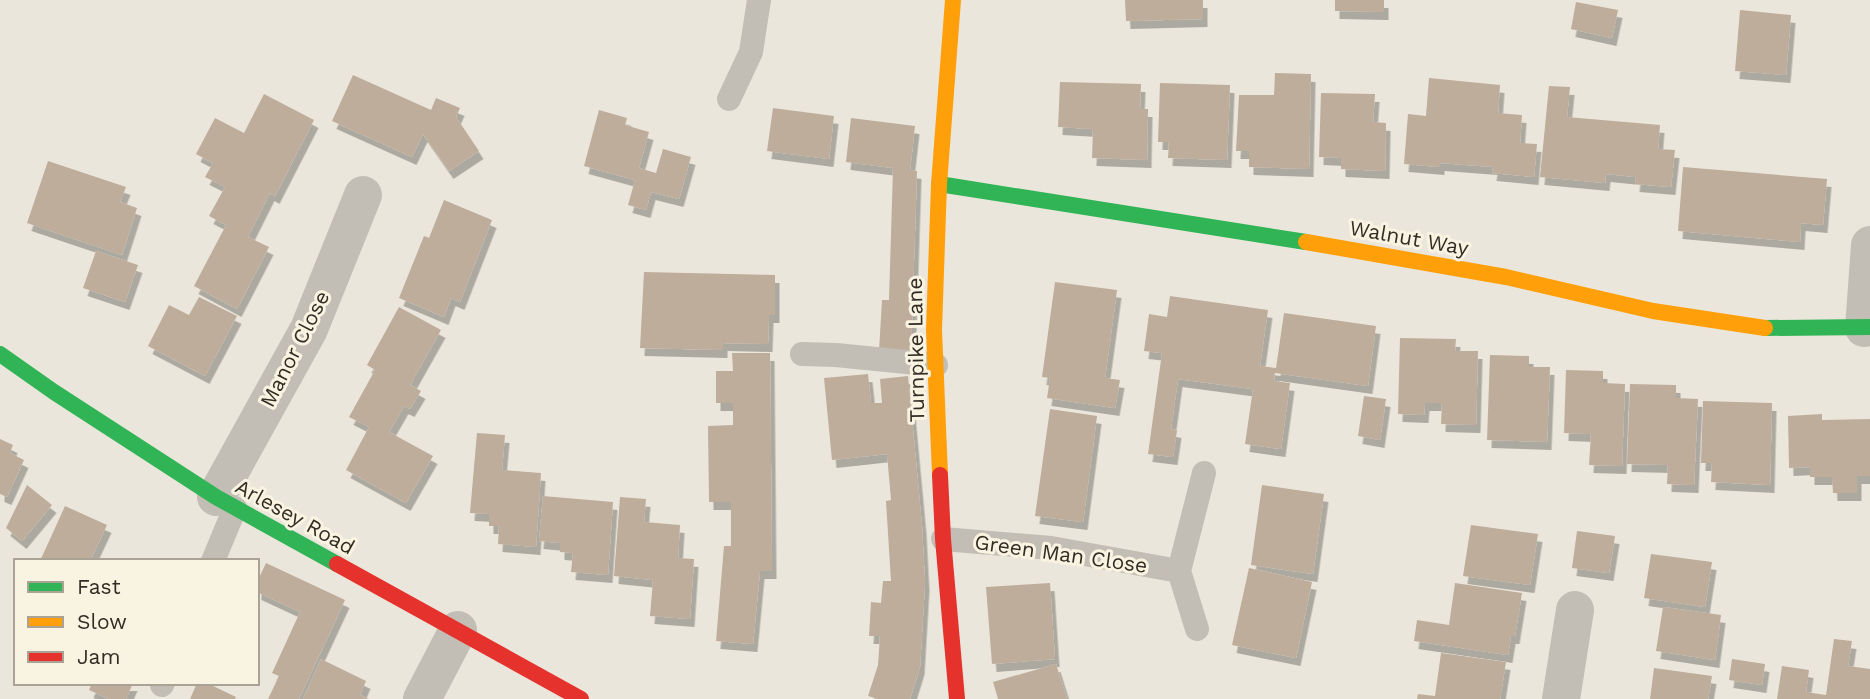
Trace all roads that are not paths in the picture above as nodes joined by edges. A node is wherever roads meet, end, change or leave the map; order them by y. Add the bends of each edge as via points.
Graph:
1 (760, 0) edge
2 (953, 0) edge
3 (729, 99) dead end
4 (939, 184) junction
5 (363, 195) dead end
6 (1870, 245) edge
7 (1867, 327) edge
8 (0, 354) edge
9 (802, 354) dead end
10 (936, 365) junction
11 (1204, 473) dead end
12 (225, 503) junction
13 (943, 539) junction
14 (214, 559) edge
15 (1179, 570) junction
16 (1575, 610) dead end
17 (1197, 629) dead end
18 (458, 630) junction
19 (422, 699) edge
20 (581, 699) edge
21 (957, 699) edge
22 (1561, 699) edge

1 - 3 lane via 751,52
2 - 4 street, Turnpike Lane
4 - 7 street, Walnut Way via 1366,251 1653,311 1772,329
4 - 10 street, Turnpike Lane
5 - 12 street, Manor Close via 309,329
6 - 7 street
8 - 12 street, Arlesey Road
9 - 10 lane
10 - 13 street, Turnpike Lane
11 - 15 lane
12 - 14 lane
12 - 18 street, Arlesey Road
13 - 15 lane, Green Man Close via 1051,548
13 - 21 street, Turnpike Lane
15 - 17 lane
16 - 22 street
18 - 19 street
18 - 20 street, Arlesey Road

